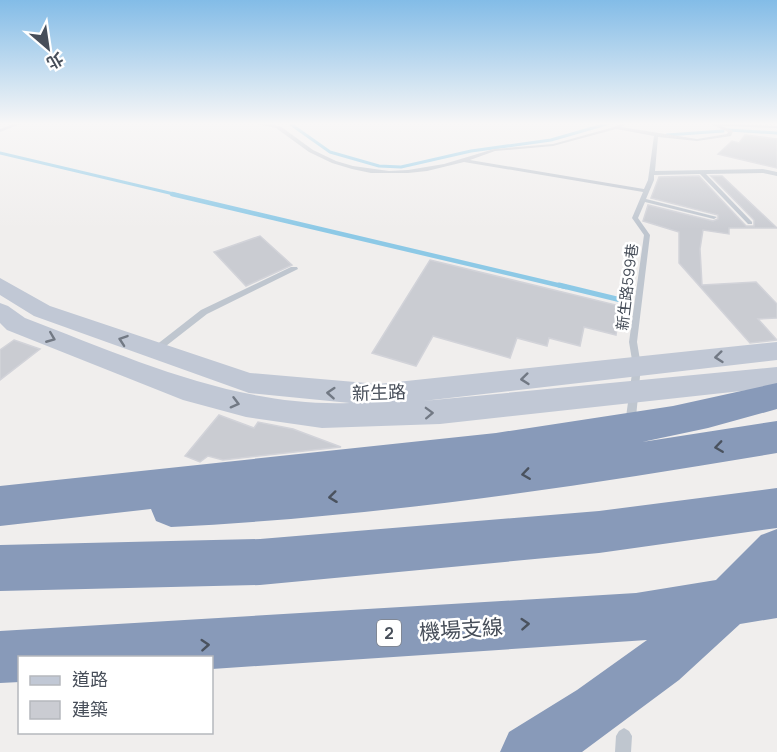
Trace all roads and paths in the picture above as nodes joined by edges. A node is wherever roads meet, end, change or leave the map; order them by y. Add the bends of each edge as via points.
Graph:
1 (328, 158) edge
2 (470, 158) edge
3 (654, 158) edge
4 (464, 160) junction
5 (700, 172) junction
6 (652, 173) junction
7 (777, 174) edge
8 (646, 191) junction
9 (642, 200) junction
10 (714, 217) dead end
11 (750, 223) dead end
12 (294, 269) dead end
13 (0, 285) edge
14 (0, 311) edge
15 (154, 351) junction
16 (777, 351) edge
17 (777, 377) edge
18 (634, 392) junction
19 (777, 396) edge
20 (777, 437) edge
21 (0, 506) edge
22 (777, 508) edge
23 (0, 511) edge
24 (777, 551) edge
25 (0, 568) edge
26 (777, 594) edge
27 (0, 657) edge
28 (624, 736) dead end
29 (529, 752) edge
30 (623, 752) edge

1 - 4 lane via 370,172 397,174
2 - 4 lane
3 - 6 lane, 新生路599巷
4 - 8 lane
5 - 6 lane
5 - 7 lane
5 - 11 lane
6 - 8 lane, 新生路599巷
8 - 9 lane, 新生路599巷
9 - 10 lane
9 - 18 lane, 新生路599巷 via 635,218 647,235 633,342
12 - 15 lane via 204,312
15 -> 13 main road, 新生路 via 42,311
14 -> 18 main road, 新生路 via 16,324 183,388 246,406 322,416 440,412
18 -> 15 main road, 新生路 via 378,395 249,383
16 -> 18 main road, 新生路
17 - 18 main road, 新生路
19 - 21 highway via 601,434 417,460
20 -> 23 highway via 525,475 273,504
22 - 25 highway via 599,532 260,562
24 - 29 highway via 695,635 586,719
27 -> 26 highway, 機場支線 / 2 via 636,617
28 - 30 lane

